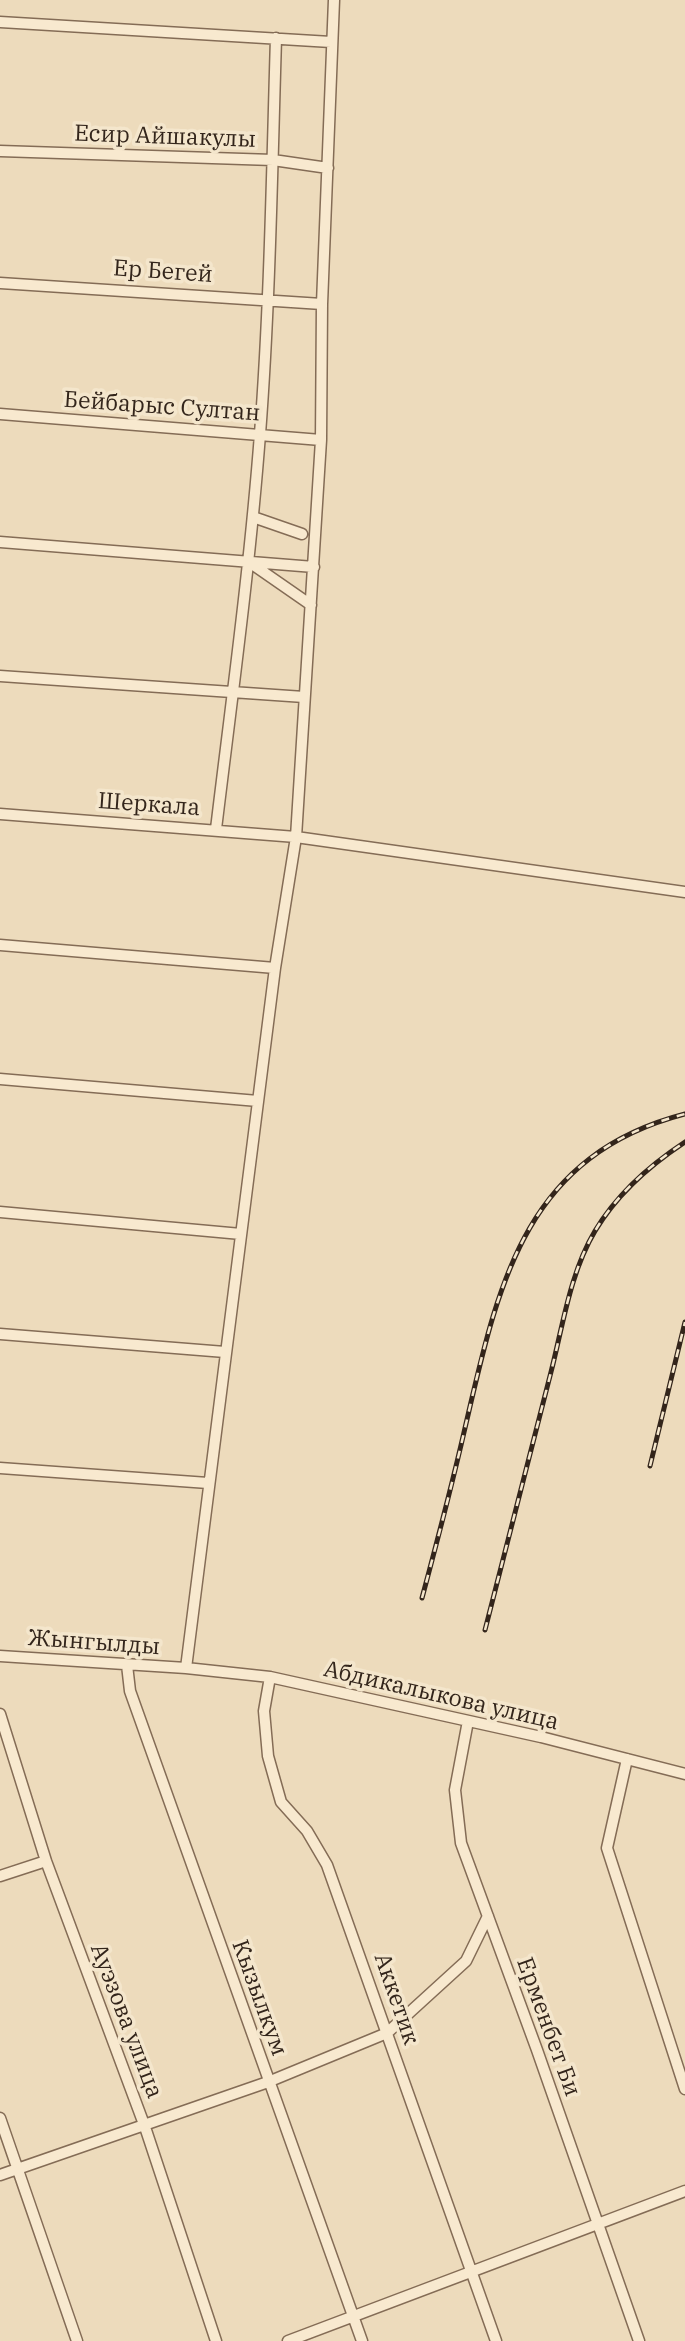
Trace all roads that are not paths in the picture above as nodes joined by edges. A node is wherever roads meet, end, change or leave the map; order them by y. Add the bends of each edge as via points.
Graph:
1 (334, 0) edge
2 (0, 22) edge
3 (276, 38) junction
4 (331, 42) junction
5 (0, 151) edge
6 (273, 160) junction
7 (328, 168) junction
8 (0, 282) edge
9 (268, 299) junction
10 (323, 304) junction
11 (0, 414) edge
12 (260, 433) junction
13 (321, 440) junction
14 (253, 517) junction
15 (302, 534) dead end
16 (0, 542) edge
17 (248, 561) junction
18 (314, 567) junction
19 (311, 605) junction
20 (0, 676) edge
21 (233, 691) junction
22 (304, 697) junction
23 (0, 814) edge
24 (216, 829) junction
25 (296, 837) junction
26 (685, 892) edge
27 (0, 946) edge
28 (275, 968) junction
29 (0, 1079) edge
30 (258, 1101) junction
31 (0, 1212) edge
32 (241, 1234) junction
33 (0, 1334) edge
34 (225, 1352) junction
35 (0, 1468) edge
36 (208, 1483) junction
37 (0, 1656) edge
38 (127, 1665) junction
39 (186, 1668) junction
40 (270, 1677) junction
41 (0, 1714) edge
42 (468, 1721) junction
43 (627, 1759) junction
44 (685, 1774) edge
45 (46, 1861) junction
46 (0, 1876) edge
47 (488, 1916) junction
48 (387, 2033) junction
49 (268, 2082) junction
50 (685, 2089) edge
51 (0, 2118) edge
52 (145, 2127) junction
53 (18, 2169) junction
54 (0, 2175) edge
55 (685, 2191) edge
56 (597, 2225) junction
57 (471, 2273) junction
58 (354, 2317) junction
59 (77, 2341) edge
60 (216, 2341) edge
61 (288, 2341) edge
62 (362, 2341) edge
63 (496, 2341) edge
64 (639, 2341) edge

1 - 4 street
2 - 3 street
3 - 4 street
3 - 6 street
4 - 7 street
5 - 6 street, Есир Айшакулы
6 - 7 street, Есир Айшакулы
6 - 9 street
7 - 10 street
8 - 9 street, Ер Бегей
9 - 10 street, Ер Бегей
9 - 12 street
10 - 13 street
11 - 12 street, Бейбарыс Султан
12 - 13 street, Бейбарыс Султан
12 - 14 street
13 - 18 street
14 - 15 street
14 - 17 street
16 - 17 street
17 - 18 street
17 - 19 street
17 - 21 street
18 - 19 street
19 - 22 street
20 - 21 street
21 - 22 street
21 - 24 street
22 - 25 street
23 - 24 street, Шеркала
24 - 25 street, Шеркала
25 - 26 street, Шеркала
25 - 28 street
27 - 28 street
28 - 30 street
29 - 30 street
30 - 32 street
31 - 32 street
32 - 34 street
33 - 34 street
34 - 36 street
35 - 36 street
36 - 39 street
37 - 38 street, Жынгылды
38 - 39 street, Жынгылды
38 - 49 street, Кызылкум via 130,1691
39 - 40 street, Абдикалыкова улица
40 - 42 street, Абдикалыкова улица
40 - 48 street, Аккетик via 264,1711 266,1734 281,1802 307,1831 327,1865
41 - 45 street, Ауэзова улица
42 - 43 street, Абдикалыкова улица
42 - 47 street, Ерменбет Би via 455,1790 460,1843
43 - 44 street, Абдикалыкова улица
43 - 50 street via 607,1848
45 - 46 street
45 - 52 street, Ауэзова улица
47 - 48 street via 466,1961
47 - 56 street, Ерменбет Би
48 - 49 street
48 - 57 street, Аккетик
49 - 52 street
49 - 58 street, Кызылкум
51 - 53 street
52 - 53 street
52 - 60 street, Ауэзова улица
53 - 54 street
53 - 59 street
55 - 56 street
56 - 57 street
56 - 64 street, Ерменбет Би
57 - 58 street
57 - 63 street, Аккетик
58 - 61 street
58 - 62 street, Кызылкум

